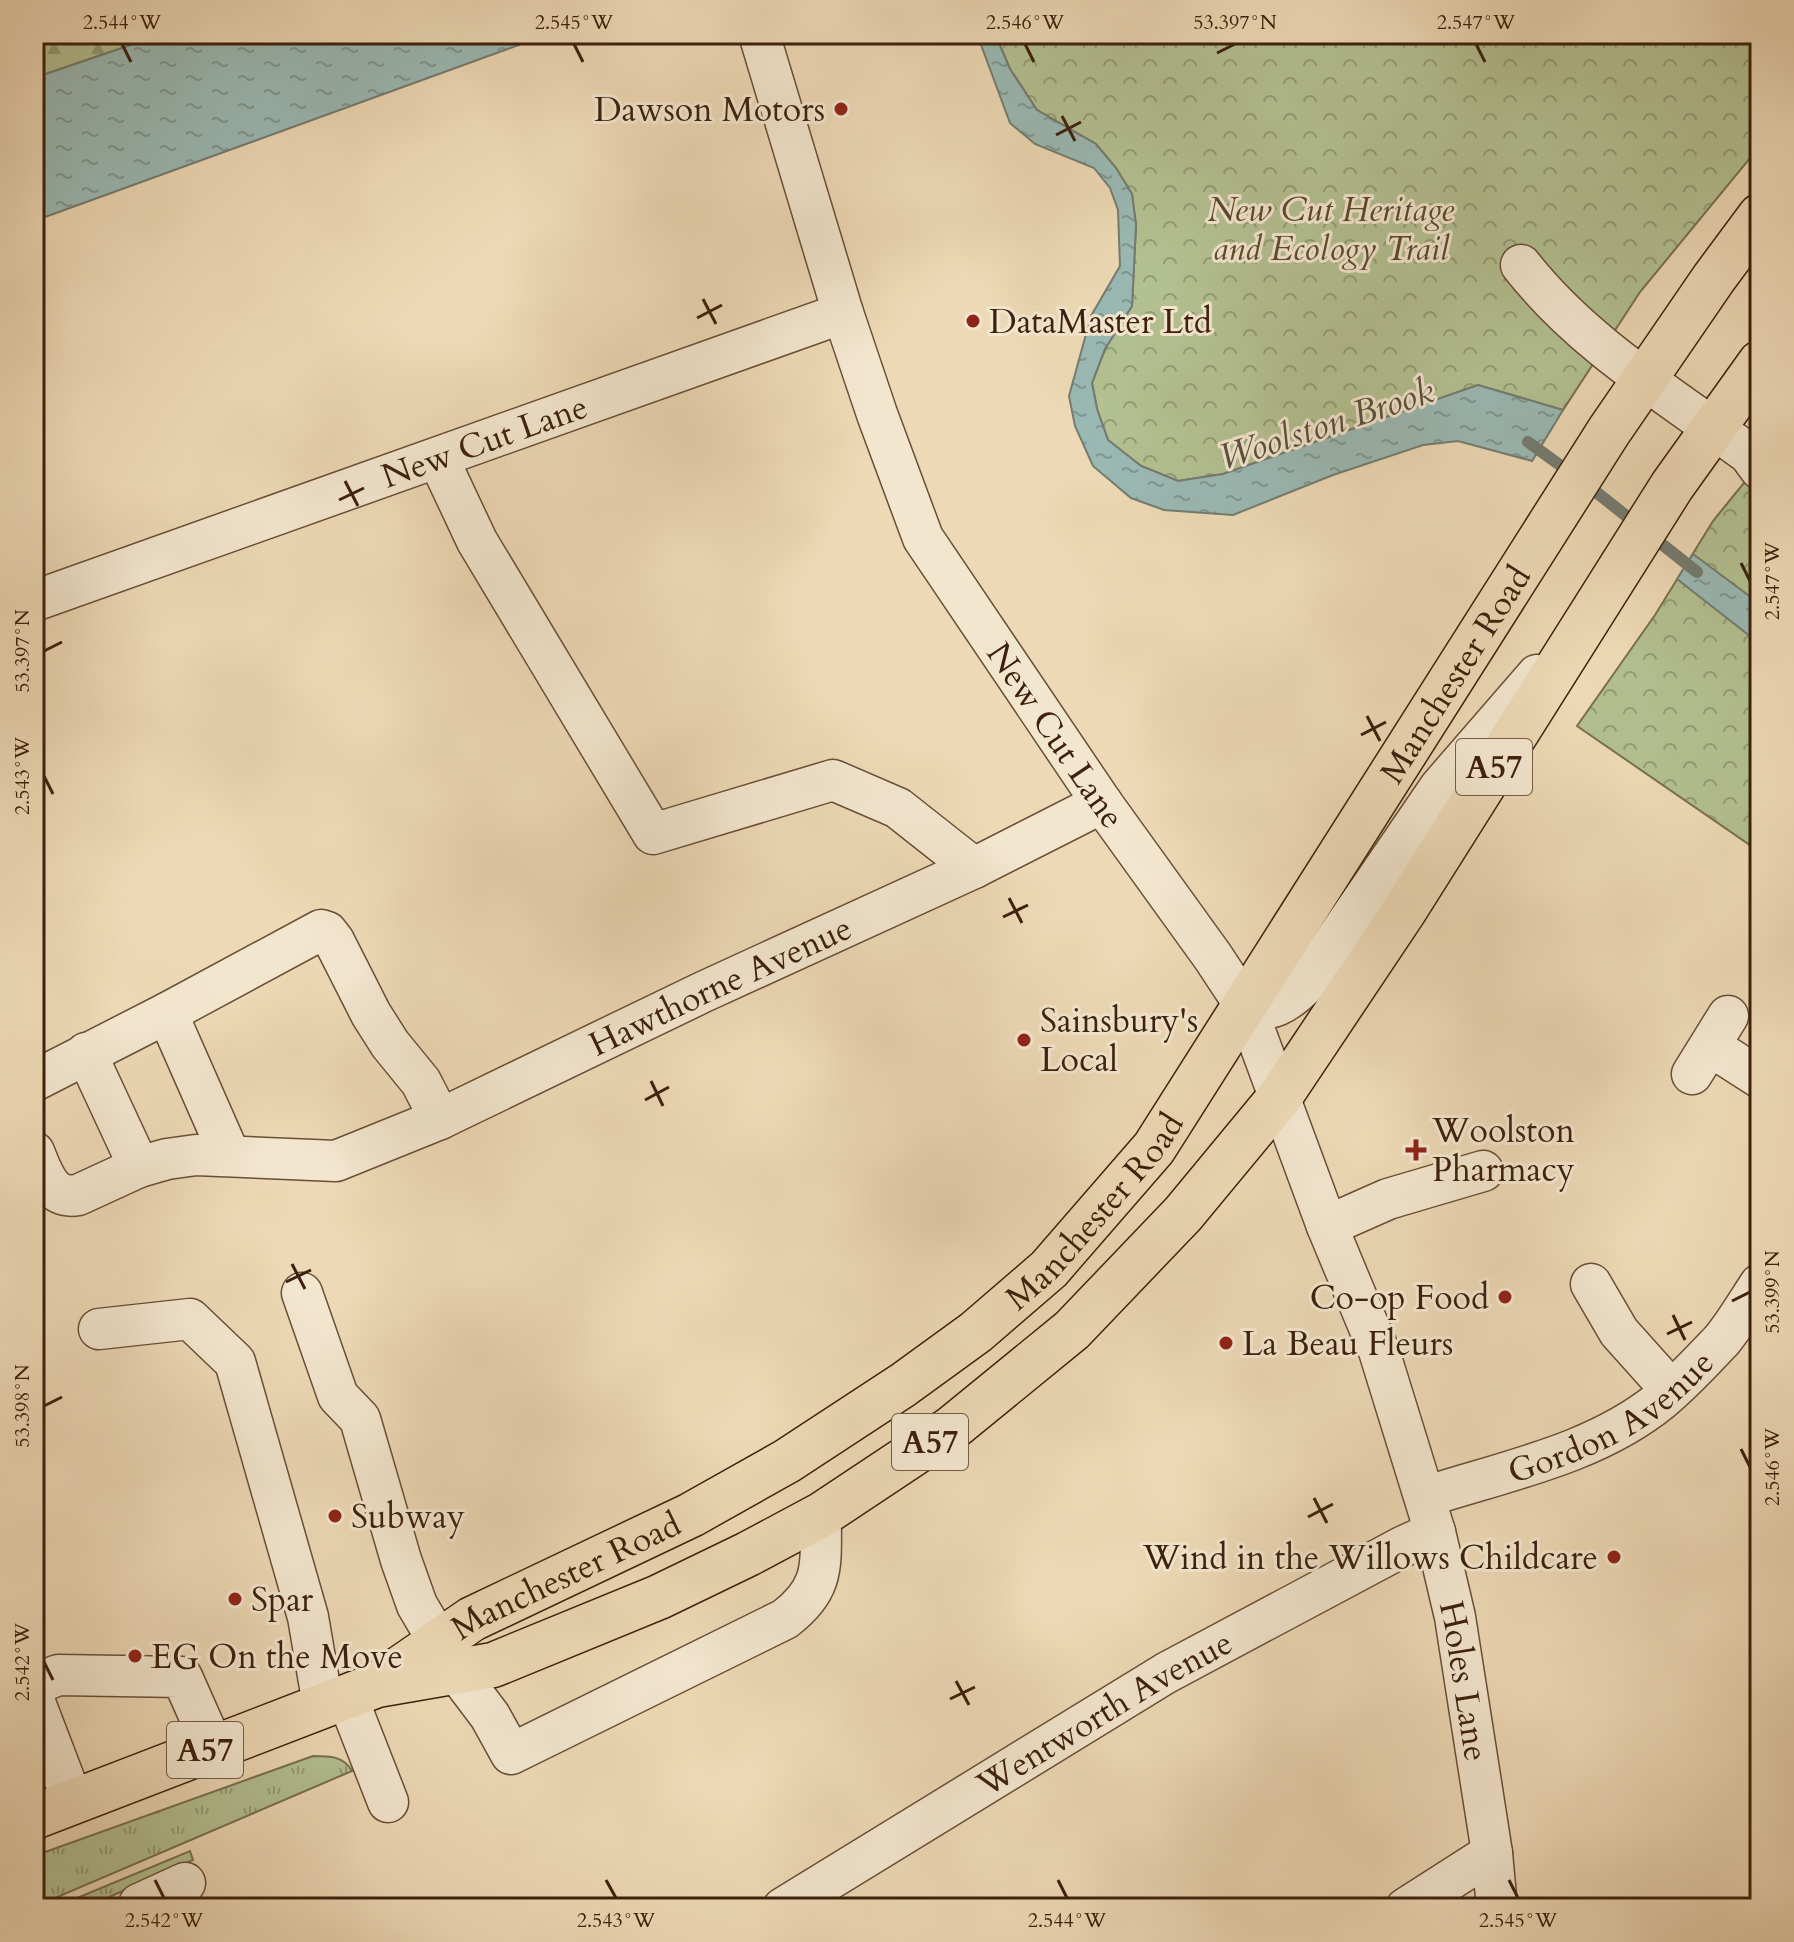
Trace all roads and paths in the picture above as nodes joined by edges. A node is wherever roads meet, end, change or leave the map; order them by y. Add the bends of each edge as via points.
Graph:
1 (759, 34) edge
2 (1760, 216) edge
3 (1521, 265) dead end
4 (843, 313) junction
5 (1760, 363) edge
6 (1644, 379) junction
7 (1713, 428) junction
8 (438, 458) junction
9 (1760, 469) edge
10 (1604, 592) junction
11 (34, 601) edge
12 (1102, 803) junction
13 (974, 868) junction
14 (1246, 1007) junction
15 (167, 1013) junction
16 (1710, 1045) dead end
17 (86, 1053) junction
18 (1760, 1078) edge
19 (34, 1081) edge
20 (1279, 1098) junction
21 (440, 1119) junction
22 (34, 1152) edge
23 (230, 1156) junction
24 (139, 1167) junction
25 (1483, 1171) dead end
26 (1327, 1226) junction
27 (1591, 1284) dead end
28 (1760, 1284) edge
29 (302, 1293) dead end
30 (99, 1329) dead end
31 (1671, 1390) junction
32 (1430, 1514) junction
33 (821, 1515) junction
34 (447, 1656) junction
35 (34, 1685) edge
36 (349, 1696) junction
37 (34, 1700) edge
38 (213, 1747) junction
39 (388, 1802) dead end
40 (53, 1810) edge
41 (1492, 1853) junction
42 (185, 1883) dead end
43 (136, 1907) edge
44 (783, 1908) edge
45 (1406, 1908) edge
46 (1497, 1908) edge

1 - 4 street, New Cut Lane
2 - 6 main road, A57
3 - 6 street via 1601,348
4 - 8 street, New Cut Lane
4 - 12 street, New Cut Lane via 923,538
5 - 7 main road, A57
6 - 7 street
6 - 14 main road, Manchester Road / A57
7 - 9 street via 1749,454
7 - 10 main road, Manchester Road / A57
8 - 11 street, New Cut Lane
8 - 13 street via 477,541 653,834 833,780 898,808
10 - 14 street via 1440,787 1304,986 1273,1008
10 - 20 main road, Manchester Road / A57 via 1404,911
12 - 13 street, Hawthorne Avenue
12 - 14 street, New Cut Lane
13 - 21 street, Hawthorne Avenue
14 - 20 street, New Cut Lane
14 - 34 main road, Manchester Road / A57 via 1139,1167 1049,1269 976,1332 787,1461 691,1515 472,1619
15 - 17 street
15 - 21 street via 315,931 327,932 376,1022 421,1082
15 - 23 street
16 - 18 street
17 - 19 street
17 - 24 street
20 - 26 street, Holes Lane
20 - 33 main road, Manchester Road / A57 via 1183,1214 1072,1330 952,1428
21 - 23 street, Hawthorne Avenue via 336,1161
22 - 24 street via 53,1189 69,1197
23 - 24 street via 182,1157
25 - 26 street via 1388,1199
26 - 32 street, Holes Lane via 1379,1351
27 - 31 street via 1619,1332
28 - 31 street, Gordon Avenue via 1724,1338
29 - 34 street via 338,1396 360,1419 417,1605
30 - 36 street via 190,1319 235,1362 308,1617
31 - 32 street, Gordon Avenue via 1638,1416
32 - 41 street, Holes Lane via 1455,1617
32 - 44 street, Wentworth Avenue via 1319,1590 1166,1673
33 - 34 main road, Manchester Road / A57 via 659,1597 493,1665
33 - 34 street, Manchester Road via 819,1571 813,1592 800,1608 511,1754
34 - 36 main road, Manchester Road / A57
35 - 38 street via 58,1675 182,1677
36 - 38 main road, Manchester Road / A57
36 - 39 street
37 - 40 street
38 - 40 main road, Manchester Road / A57
41 - 45 street
41 - 46 street, Holes Lane
42 - 43 street

